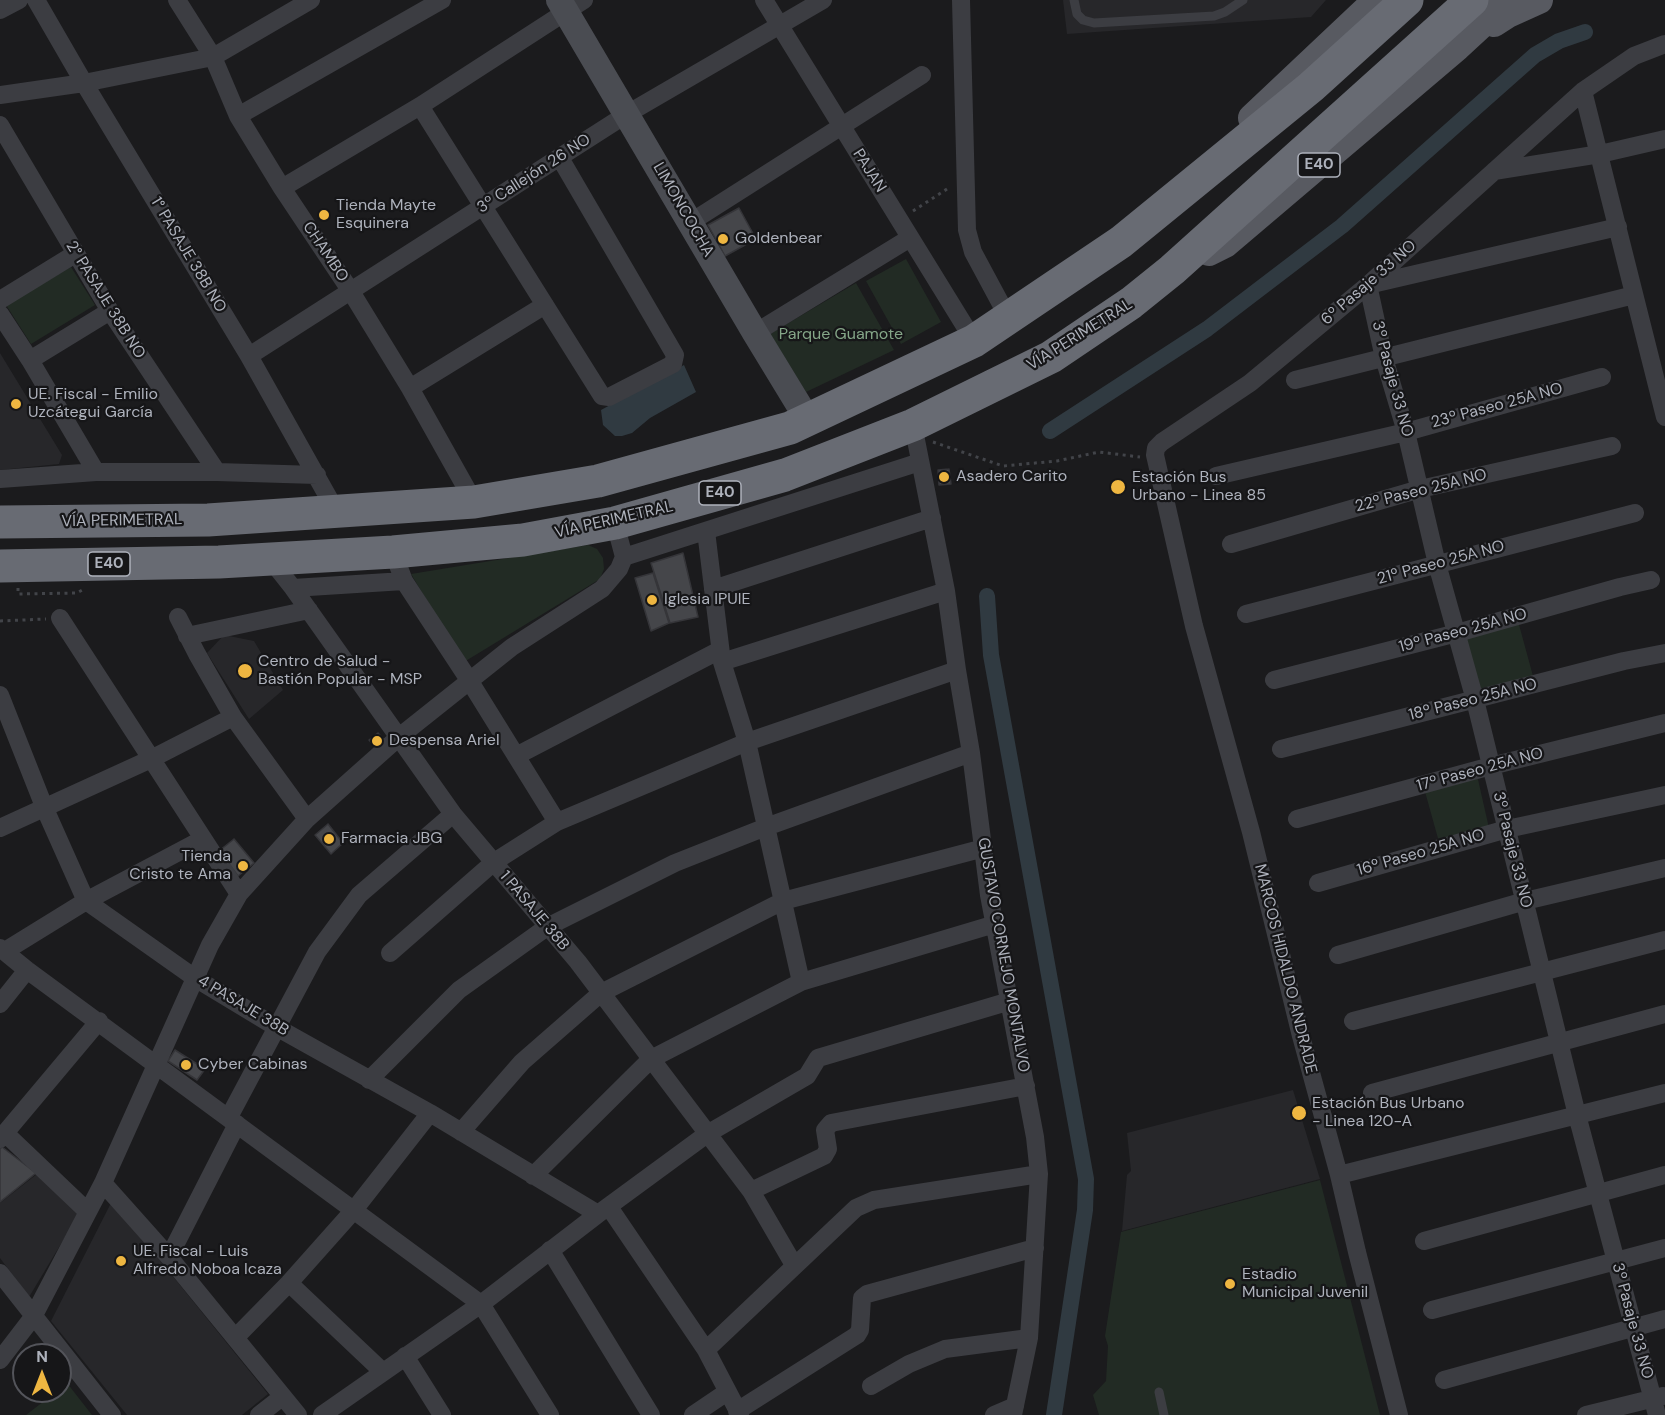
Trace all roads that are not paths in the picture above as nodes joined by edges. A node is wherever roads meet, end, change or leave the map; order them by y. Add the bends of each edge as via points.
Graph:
1 (19, 0) edge
2 (36, 0) edge
3 (177, 0) edge
4 (311, 0) edge
5 (442, 0) edge
6 (764, 0) edge
7 (823, 0) edge
8 (961, 0) edge
9 (1074, 0) edge
10 (1243, 0) edge
11 (1365, 0) edge
12 (1377, 0) edge
13 (1407, 0) edge
14 (1472, 0) edge
15 (1509, 0) edge
16 (1539, 0) edge
17 (570, 4) edge
18 (0, 10) edge
19 (780, 25) junction
20 (1339, 35) junction
21 (1665, 44) edge
22 (1457, 48) junction
23 (213, 57) junction
24 (922, 75) dead end
25 (84, 83) junction
26 (1583, 91) junction
27 (0, 95) edge
28 (420, 106) junction
29 (627, 114) junction
30 (238, 116) junction
31 (0, 125) edge
32 (841, 126) junction
33 (1665, 139) edge
34 (1600, 154) junction
35 (560, 158) junction
36 (1494, 171) junction
37 (282, 188) junction
38 (484, 207) junction
39 (691, 222) junction
40 (1618, 227) junction
41 (910, 238) junction
42 (1121, 242) junction
43 (75, 254) junction
44 (1172, 270) junction
45 (1368, 285) junction
46 (350, 290) junction
47 (1634, 295) junction
48 (0, 300) edge
49 (545, 305) junction
50 (110, 311) junction
51 (0, 314) edge
52 (1009, 319) junction
53 (755, 333) junction
54 (974, 341) junction
55 (249, 356) junction
56 (1384, 358) junction
57 (30, 360) junction
58 (1602, 377) dead end
59 (1295, 380) dead end
60 (410, 388) junction
61 (1665, 417) edge
62 (808, 420) junction
63 (1406, 432) junction
64 (915, 434) junction
65 (1612, 446) dead end
66 (920, 462) junction
67 (96, 472) junction
68 (217, 472) junction
69 (317, 475) junction
70 (1216, 476) dead end
71 (0, 479) edge
72 (1420, 489) junction
73 (474, 502) junction
74 (336, 511) junction
75 (1635, 513) dead end
76 (932, 518) junction
77 (0, 522) edge
78 (615, 523) junction
79 (706, 531) junction
80 (1231, 544) dead end
81 (624, 557) junction
82 (270, 559) junction
83 (1177, 559) joint
84 (1437, 564) junction
85 (0, 566) edge
86 (398, 567) junction
87 (1651, 580) dead end
88 (293, 588) junction
89 (713, 589) junction
90 (946, 591) junction
91 (309, 610) junction
92 (1246, 614) dead end
93 (178, 617) dead end
94 (60, 618) road end
95 (1457, 633) junction
96 (188, 636) junction
97 (1665, 653) edge
98 (721, 656) junction
99 (957, 670) junction
100 (469, 680) junction
101 (1274, 680) dead end
102 (0, 695) edge
103 (1475, 700) junction
104 (233, 717) junction
105 (1665, 723) edge
106 (399, 737) junction
107 (747, 742) junction
108 (1281, 749) dead end
109 (972, 753) junction
110 (516, 756) junction
111 (151, 759) junction
112 (1491, 766) junction
113 (1665, 795) edge
114 (45, 809) junction
115 (453, 814) junction
116 (307, 819) junction
117 (1297, 819) dead end
118 (557, 822) junction
119 (766, 826) junction
120 (0, 828) edge
121 (1507, 829) junction
122 (203, 839) junction
123 (984, 848) junction
124 (494, 862) junction
125 (1665, 867) edge
126 (1318, 883) dead end
127 (239, 894) junction
128 (1525, 901) junction
129 (86, 902) junction
130 (783, 902) junction
131 (995, 924) junction
132 (547, 927) junction
133 (1665, 940) edge
134 (2, 949) edge
135 (390, 953) dead end
136 (1338, 955) dead end
137 (27, 970) junction
138 (1543, 972) junction
139 (195, 978) junction
140 (801, 982) junction
141 (601, 993) junction
142 (1010, 1001) junction
143 (0, 1004) edge
144 (1665, 1014) edge
145 (99, 1021) junction
146 (1353, 1021) dead end
147 (276, 1028) junction
148 (1560, 1041) junction
149 (651, 1059) junction
150 (156, 1063) junction
151 (369, 1080) junction
152 (1026, 1086) junction
153 (1372, 1093) dead end
154 (1665, 1093) edge
155 (430, 1113) junction
156 (1577, 1115) junction
157 (233, 1120) junction
158 (461, 1132) junction
159 (707, 1134) junction
160 (2, 1136) edge
161 (1039, 1174) junction
162 (1339, 1174) junction
163 (1665, 1175) edge
164 (533, 1176) junction
165 (103, 1183) junction
166 (751, 1191) junction
167 (1597, 1192) junction
168 (354, 1210) junction
169 (604, 1210) junction
170 (88, 1212) junction
171 (1424, 1241) dead end
172 (1035, 1248) junction
173 (1665, 1248) edge
174 (550, 1250) junction
175 (169, 1257) junction
176 (1615, 1261) junction
177 (794, 1264) junction
178 (0, 1273) edge
179 (289, 1283) junction
180 (481, 1304) junction
181 (1432, 1310) dead end
182 (33, 1317) junction
183 (1665, 1320) edge
184 (1633, 1327) junction
185 (235, 1338) junction
186 (1029, 1338) junction
187 (706, 1350) junction
188 (405, 1356) junction
189 (0, 1360) edge
190 (382, 1371) junction
191 (1444, 1380) dead end
192 (870, 1386) dead end
193 (727, 1392) junction
194 (1159, 1392) dead end
195 (282, 1397) junction
196 (1658, 1403) edge
197 (1014, 1411) edge
198 (738, 1413) edge
199 (112, 1415) edge
200 (259, 1415) edge
201 (298, 1415) edge
202 (322, 1415) edge
203 (442, 1415) edge
204 (550, 1415) edge
205 (651, 1415) edge
206 (693, 1415) edge
207 (994, 1415) edge
208 (1164, 1415) edge
209 (1399, 1415) edge
210 (1586, 1415) edge

1 - 18 street
2 - 25 street, 1° PASAJE 38B NO
3 - 23 street, CHAMBO
4 - 23 street
5 - 30 street
6 - 19 street, PAJAN
7 - 19 street, 3º Callejón 26 NO
8 - 52 street via 967,230 973,252
9 - 10 lane via 1077,14 1094,23 1214,16
11 - 20 main road
12 - 20 main road, VÍA PERIMETRAL
13 - 42 highway, VÍA PERIMETRAL via 1311,87
14 - 44 highway, VÍA PERIMETRAL
15 - 22 main road, VÍA PERIMETRAL / E40
16 - 22 main road via 1508,14
17 - 28 street
17 - 29 street, LIMONCOCHA
19 - 29 street, 3º Callejón 26 NO
19 - 32 street, PAJAN
20 - 42 main road, VÍA PERIMETRAL via 1237,132 1142,211
21 - 26 street, 6º Pasaje 33 NO via 1634,56
22 - 44 main road, VÍA PERIMETRAL / E40 via 1225,244
23 - 25 street
23 - 30 street, CHAMBO
24 - 32 street
25 - 27 street
25 - 55 street, 1° PASAJE 38B NO
26 - 34 street
26 - 36 street, 6º Pasaje 33 NO
28 - 37 street
28 - 38 street
29 - 35 street, 3º Callejón 26 NO
29 - 39 street, LIMONCOCHA
30 - 37 street, CHAMBO
31 - 43 street, 2° PASAJE 38B NO
32 - 39 street
32 - 41 street, PAJAN
33 - 34 street
34 - 36 street
34 - 40 street
35 - 38 street, 3º Callejón 26 NO
35 - 49 street via 675,355 673,364 609,397 602,396
36 - 45 street, 6º Pasaje 33 NO
37 - 46 street, CHAMBO
38 - 46 street, 3º Callejón 26 NO
38 - 49 street
39 - 53 street, LIMONCOCHA
40 - 45 street
40 - 47 street
41 - 53 street
41 - 54 street, PAJAN
42 - 52 highway, VÍA PERIMETRAL
43 - 48 street
43 - 50 street, 2° PASAJE 38B NO
44 - 64 highway, VÍA PERIMETRAL / E40 via 1051,357
45 - 56 street, 3º Pasaje 33 NO
45 - 83 street, 6º Pasaje 33 NO via 1250,383 1156,448
46 - 55 street, 3º Callejón 26 NO
46 - 60 street, CHAMBO
47 - 56 street
47 - 61 street
49 - 60 street
50 - 57 street
50 - 68 street, 2° PASAJE 38B NO
51 - 57 street
52 - 54 highway, VÍA PERIMETRAL
53 - 62 street, LIMONCOCHA
54 - 62 highway, VÍA PERIMETRAL
55 - 69 street, 1° PASAJE 38B NO
56 - 59 street
56 - 63 street, 3º Pasaje 33 NO
57 - 67 street
58 - 63 street, 23º Paseo 25A NO
60 - 73 street, CHAMBO
62 - 73 highway, VÍA PERIMETRAL via 598,481
63 - 70 street, 23º Paseo 25A NO
63 - 72 street, 3º Pasaje 33 NO
64 - 66 street, GUSTAVO CORNEJO MONTALVO
64 - 78 highway, VÍA PERIMETRAL / E40
65 - 72 street, 22º Paseo 25A NO
66 - 76 street, GUSTAVO CORNEJO MONTALVO
66 - 79 street
67 - 68 street
67 - 71 street
68 - 69 street
69 - 74 street, 1° PASAJE 38B NO
72 - 80 street, 22º Paseo 25A NO
72 - 84 street, 3º Pasaje 33 NO
73 - 74 highway, VÍA PERIMETRAL
74 - 77 highway, VÍA PERIMETRAL via 208,520
75 - 84 street, 21º Paseo 25A NO
76 - 89 street
76 - 90 street, GUSTAVO CORNEJO MONTALVO
78 - 81 street
78 - 86 highway, VÍA PERIMETRAL / E40
79 - 81 street
79 - 89 street
81 - 100 street via 602,589
82 - 85 highway, VÍA PERIMETRAL / E40
82 - 86 highway, VÍA PERIMETRAL / E40
82 - 88 street, 1 PASAJE 38B
83 - 162 street, MARCOS HIDALDO ANDRADE
84 - 92 street, 21º Paseo 25A NO
84 - 95 street, 3º Pasaje 33 NO
86 - 88 street
86 - 100 street
87 - 95 street, 19º Paseo 25A NO
88 - 91 street, 1 PASAJE 38B
89 - 98 street
90 - 98 street
90 - 99 street, GUSTAVO CORNEJO MONTALVO
91 - 96 street
91 - 106 street, 1 PASAJE 38B
93 - 96 street
94 - 111 street
95 - 101 street, 19º Paseo 25A NO
95 - 103 street, 3º Pasaje 33 NO
96 - 104 street
97 - 103 street, 18º Paseo 25A NO
98 - 107 street
98 - 110 street
99 - 107 street
99 - 109 street, GUSTAVO CORNEJO MONTALVO
100 - 106 street
100 - 110 street
102 - 114 street
103 - 108 street, 18º Paseo 25A NO
103 - 112 street, 3º Pasaje 33 NO
104 - 111 street
104 - 116 street
105 - 112 street, 17º Paseo 25A NO
106 - 115 street, 1 PASAJE 38B
106 - 116 street
107 - 118 street
107 - 119 street
109 - 119 street
109 - 123 street, GUSTAVO CORNEJO MONTALVO
110 - 118 street
111 - 114 street
111 - 122 street
112 - 117 street, 17º Paseo 25A NO
112 - 121 street, 3º Pasaje 33 NO
113 - 121 street, 16º Paseo 25A NO
114 - 120 street
114 - 129 street
115 - 124 street, 1 PASAJE 38B
115 - 147 street via 359,895 317,952
116 - 127 street
118 - 124 street
119 - 130 street
119 - 132 street via 675,863
121 - 126 street, 16º Paseo 25A NO
121 - 128 street, 3º Pasaje 33 NO
122 - 127 street
122 - 129 street
123 - 130 street
123 - 131 street, GUSTAVO CORNEJO MONTALVO
124 - 132 street, 1 PASAJE 38B
124 - 135 street
125 - 128 street
127 - 139 street
128 - 136 street
128 - 138 street, 3º Pasaje 33 NO
129 - 134 street
129 - 139 street, 4 PASAJE 38B
130 - 140 street
130 - 141 street
131 - 140 street
131 - 142 street, GUSTAVO CORNEJO MONTALVO
132 - 141 street, 1 PASAJE 38B
132 - 151 street via 459,990
133 - 138 street
134 - 137 street
137 - 143 street
137 - 145 street
138 - 146 street
138 - 148 street, 3º Pasaje 33 NO
139 - 147 street, 4 PASAJE 38B
139 - 150 street
140 - 149 street
141 - 149 street, 1 PASAJE 38B
141 - 158 street via 522,1062
142 - 152 street, GUSTAVO CORNEJO MONTALVO
142 - 159 street via 818,1058 807,1076
144 - 148 street
145 - 150 street
145 - 160 street
147 - 151 street, 4 PASAJE 38B
147 - 157 street
148 - 153 street
148 - 156 street, 3º Pasaje 33 NO
149 - 159 street, 1 PASAJE 38B
149 - 164 street
150 - 157 street
150 - 165 street
151 - 155 street, 4 PASAJE 38B
152 - 161 street, GUSTAVO CORNEJO MONTALVO
152 - 166 street via 831,1123 825,1130 828,1149 824,1156
154 - 156 street
155 - 158 street, 4 PASAJE 38B
155 - 168 street
156 - 162 street
156 - 167 street, 3º Pasaje 33 NO
157 - 168 street
157 - 175 street
158 - 164 street, 4 PASAJE 38B
159 - 166 street, 1 PASAJE 38B
159 - 169 street
160 - 170 street
161 - 172 street, GUSTAVO CORNEJO MONTALVO
161 - 177 street via 874,1200 842,1219
162 - 209 street, MARCOS HIDALDO ANDRADE
163 - 167 street
164 - 169 street, 4 PASAJE 38B
165 - 170 street
165 - 175 street
166 - 177 street, 1 PASAJE 38B
167 - 171 street
167 - 176 street, 3º Pasaje 33 NO
168 - 179 street
168 - 180 street
169 - 174 street
169 - 187 street, 4 PASAJE 38B
170 - 182 street
172 - 186 street, GUSTAVO CORNEJO MONTALVO
172 - 198 street via 867,1294 862,1299 857,1335
173 - 176 street
174 - 180 street
174 - 205 street
175 - 185 street
176 - 181 street
176 - 184 street, 3º Pasaje 33 NO
177 - 187 street
178 - 182 street
179 - 185 street
179 - 190 street
180 - 188 street
180 - 204 street
182 - 189 street
182 - 199 street
183 - 184 street
184 - 191 street
184 - 196 street, 3º Pasaje 33 NO
185 - 195 street
186 - 192 street via 945,1348
186 - 197 street, GUSTAVO CORNEJO MONTALVO
187 - 193 street, 4 PASAJE 38B
188 - 190 street
188 - 203 street
190 - 202 street
193 - 198 street, 4 PASAJE 38B
193 - 206 street
194 - 208 lane
195 - 200 street
195 - 201 street
196 - 210 street
197 - 207 street

